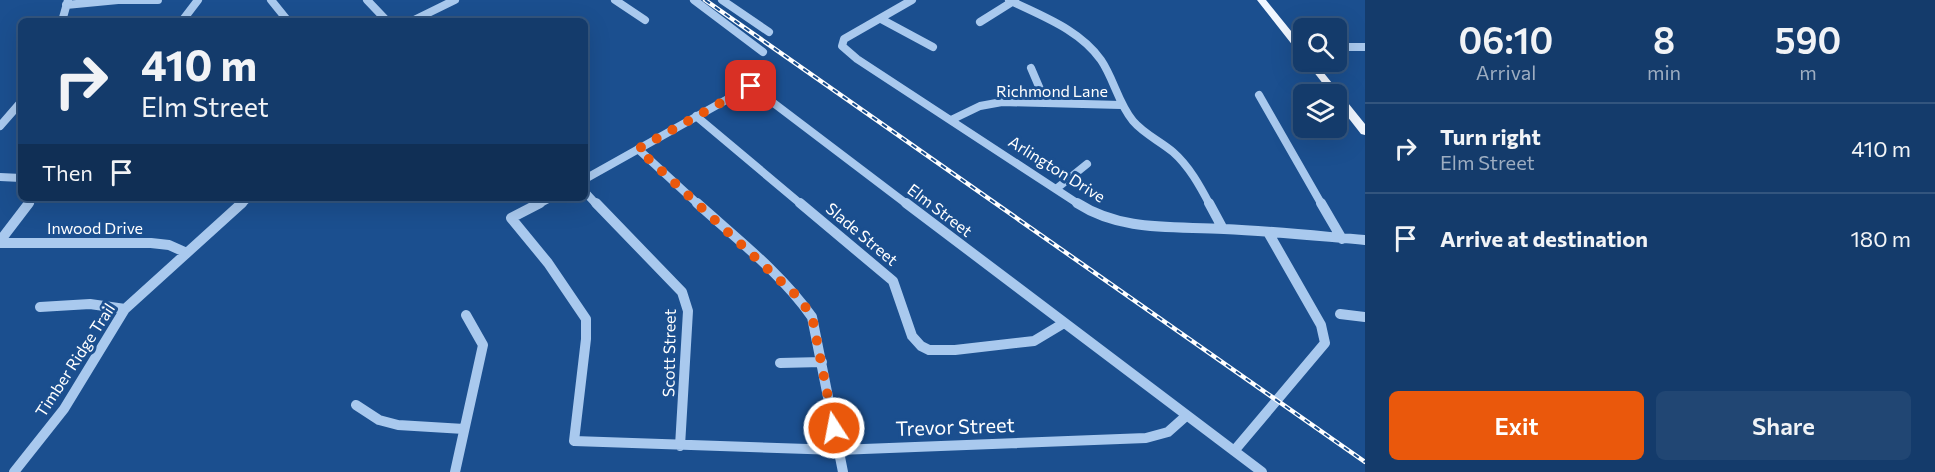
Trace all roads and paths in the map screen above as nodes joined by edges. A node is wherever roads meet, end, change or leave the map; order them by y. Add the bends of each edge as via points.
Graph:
1 (119, 0) edge
2 (158, 0) edge
3 (198, 0) edge
4 (271, 0) edge
5 (367, 0) edge
6 (455, 0) edge
7 (615, 0) edge
8 (694, 0) edge
9 (722, 0) edge
10 (912, 0) edge
11 (1261, 0) edge
12 (1012, 1) edge
13 (67, 3) edge
14 (64, 18) edge
15 (184, 18) edge
16 (286, 18) edge
17 (384, 18) edge
18 (418, 18) edge
19 (881, 19) junction
20 (645, 20) dead end
21 (981, 22) dead end
22 (769, 32) dead end
23 (1293, 39) edge
24 (933, 47) dead end
25 (1347, 47) edge
26 (1365, 47) edge
27 (763, 52) dead end
28 (1031, 68) dead end
29 (1318, 72) edge
30 (1327, 84) edge
31 (1259, 95) dead end
32 (1046, 103) junction
33 (18, 105) edge
34 (1121, 105) junction
35 (1347, 109) edge
36 (696, 116) junction
37 (951, 120) junction
38 (0, 126) edge
39 (1365, 131) edge
40 (638, 149) junction
41 (1087, 164) dead end
42 (0, 177) edge
43 (588, 177) edge
44 (18, 178) edge
45 (1056, 189) junction
46 (588, 195) edge
47 (31, 201) edge
48 (245, 201) edge
49 (544, 201) edge
50 (1223, 229) junction
51 (1269, 234) junction
52 (1342, 239) junction
53 (1365, 240) edge
54 (0, 242) edge
55 (187, 253) junction
56 (40, 308) dead end
57 (125, 309) junction
58 (466, 315) dead end
59 (1340, 315) dead end
60 (1365, 316) edge
61 (1064, 323) junction
62 (780, 363) dead end
63 (822, 363) junction
64 (356, 405) dead end
65 (1186, 416) junction
66 (464, 429) junction
67 (680, 446) junction
68 (838, 450) junction
69 (1234, 451) junction
70 (14, 472) edge
71 (455, 472) edge
72 (843, 472) edge
73 (1262, 472) edge

1 - 2 street
1 - 13 street
3 - 15 street
4 - 16 street
5 - 17 street
6 - 18 street
7 - 20 street
8 - 27 street
9 - 22 street
10 - 19 street
11 - 23 main road
12 - 21 street
12 - 34 street via 1075,33 1094,48
13 - 14 street
19 - 24 street
19 - 37 street, Arlington Drive via 844,39 842,46
25 - 26 street
28 - 32 street
29 - 30 main road
31 - 52 street
32 - 34 street, Richmond Lane
32 - 37 street, Richmond Lane via 991,104
33 - 38 street
34 - 50 street via 1192,173
35 - 39 main road
36 - 40 street, Elm Street
36 - 61 street, Elm Street via 751,86
36 - 61 street, Slade Street via 893,281 912,336 921,346 929,350 956,350 1034,342
37 - 45 street, Arlington Drive
40 - 43 street, Elm Street
40 - 63 street via 798,297 812,316
41 - 45 street
42 - 44 street
45 - 50 street, Arlington Drive via 1085,207 1132,225
46 - 67 street, Scott Street via 682,292 688,311
47 - 54 street
48 - 55 street, Timber Ridge Trail
49 - 67 street, Trevor Street via 511,218 586,319 574,441
50 - 51 street, Arlington Drive
51 - 52 street, Arlington Drive
51 - 69 street via 1321,325 1325,343
52 - 53 street, Arlington Drive
54 - 55 street, Inwood Drive via 151,243
55 - 57 street, Timber Ridge Trail
56 - 57 street via 90,304
57 - 70 street, Timber Ridge Trail via 64,409
58 - 66 street via 483,345
59 - 60 street
61 - 65 street, Elm Street
62 - 63 street
63 - 68 street
64 - 66 street via 379,420 398,425
65 - 68 street, Trevor Street via 1168,432 1146,438
65 - 69 street, Elm Street
66 - 71 street
67 - 68 street, Trevor Street
68 - 72 street
69 - 73 street, Elm Street

